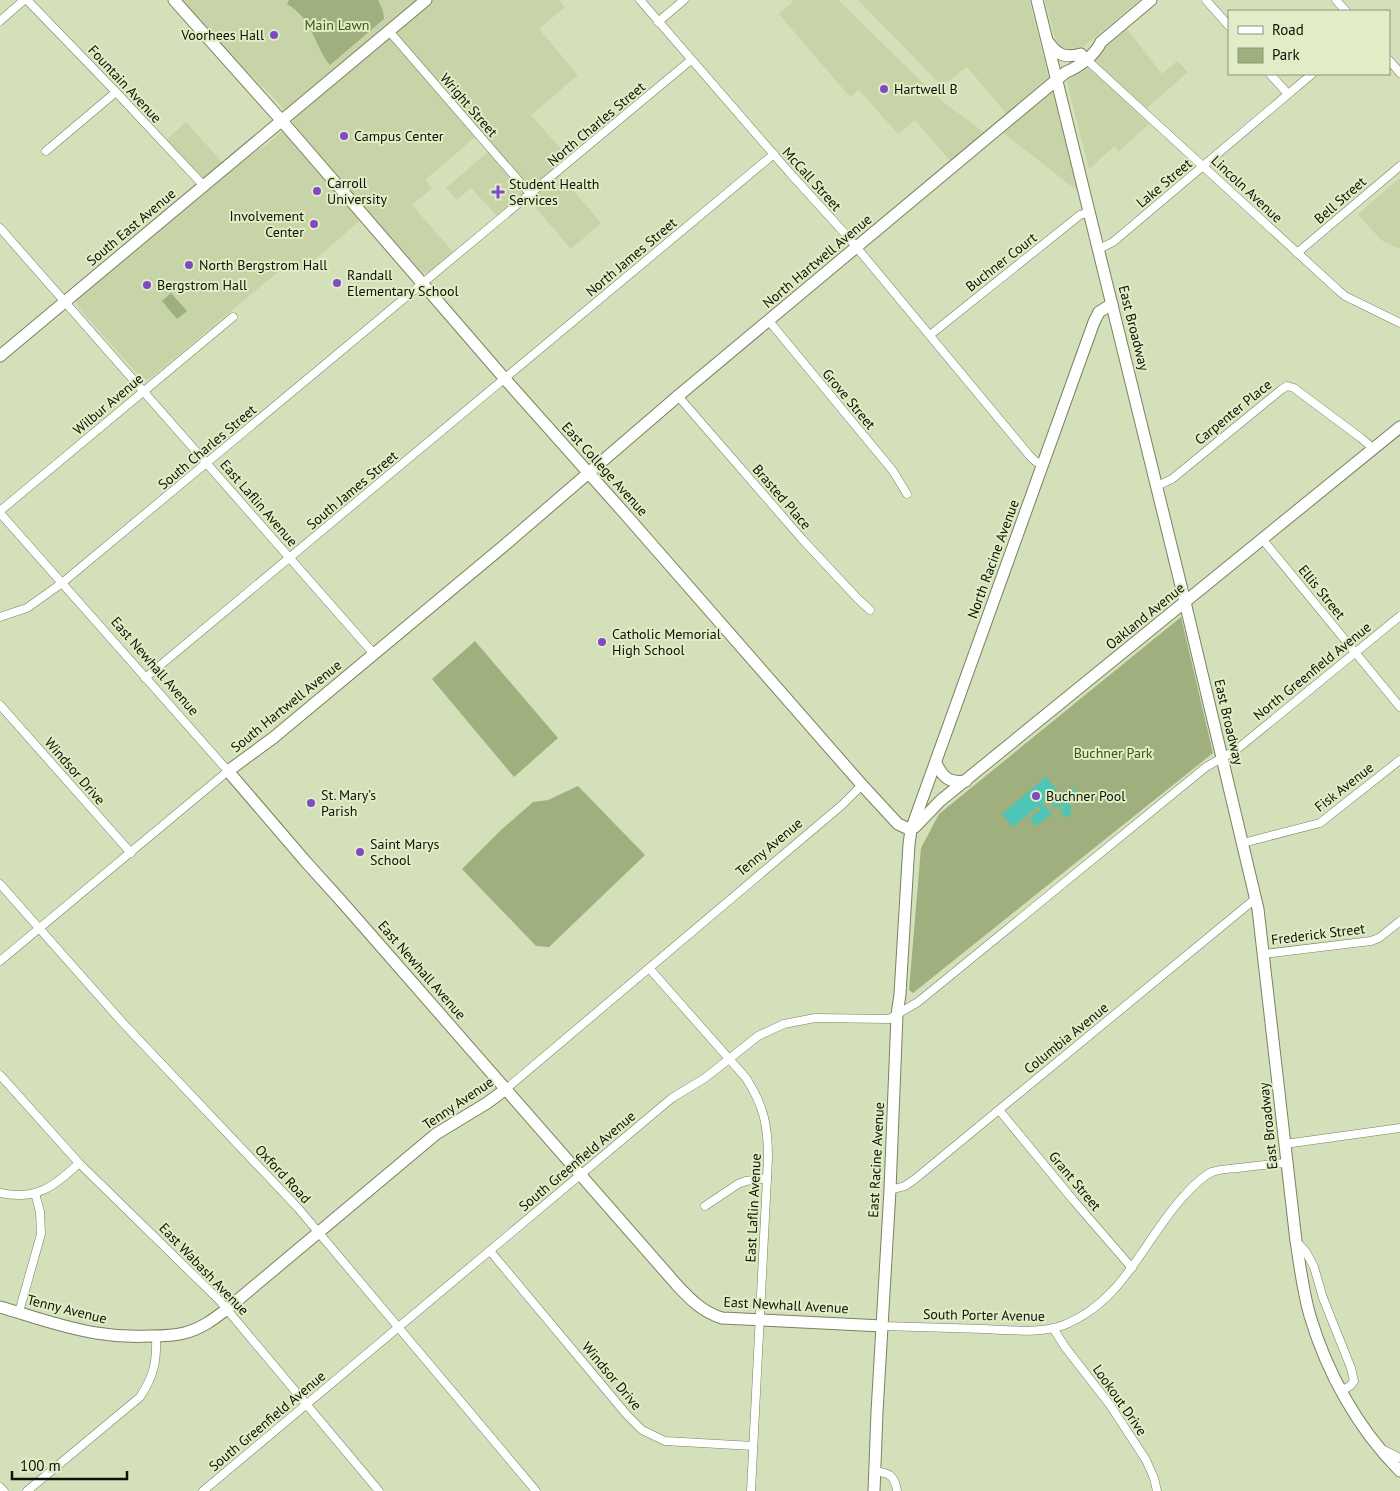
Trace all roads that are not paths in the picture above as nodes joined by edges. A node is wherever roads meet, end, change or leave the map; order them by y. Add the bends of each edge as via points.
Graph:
1 (26, 0) edge
2 (174, 0) edge
3 (426, 0) edge
4 (640, 0) edge
5 (684, 0) edge
6 (1037, 0) edge
7 (1151, 0) edge
8 (1206, 0) edge
9 (1336, 0) edge
10 (1345, 10) edge
11 (0, 21) edge
12 (658, 22) junction
13 (1228, 25) edge
14 (389, 31) junction
15 (1047, 40) junction
16 (1084, 56) junction
17 (692, 60) junction
18 (1390, 61) edge
19 (1400, 73) edge
20 (1271, 75) edge
21 (1311, 75) edge
22 (1062, 76) junction
23 (116, 92) junction
24 (1288, 94) junction
25 (282, 121) junction
26 (46, 151) dead end
27 (774, 154) junction
28 (1203, 166) junction
29 (1400, 166) edge
30 (204, 186) junction
31 (531, 195) junction
32 (1090, 212) junction
33 (0, 228) edge
34 (856, 248) junction
35 (1099, 249) junction
36 (1297, 253) junction
37 (423, 284) junction
38 (65, 302) junction
39 (1112, 304) junction
40 (233, 317) dead end
41 (769, 321) junction
42 (1400, 323) edge
43 (930, 335) junction
44 (0, 356) edge
45 (505, 379) junction
46 (144, 391) junction
47 (678, 396) junction
48 (1400, 427) edge
49 (1374, 449) junction
50 (207, 463) junction
51 (1042, 465) junction
52 (589, 473) junction
53 (1157, 486) junction
54 (907, 494) dead end
55 (0, 512) edge
56 (1263, 540) junction
57 (290, 558) junction
58 (62, 583) junction
59 (1185, 602) junction
60 (870, 610) dead end
61 (1400, 616) edge
62 (0, 617) edge
63 (1355, 652) junction
64 (374, 654) junction
65 (145, 678) junction
66 (0, 705) edge
67 (1400, 707) edge
68 (1222, 757) junction
69 (1400, 760) edge
70 (936, 763) junction
71 (228, 772) junction
72 (966, 781) junction
73 (862, 785) junction
74 (912, 830) junction
75 (1243, 843) junction
76 (131, 853) junction
77 (0, 884) edge
78 (1256, 898) junction
79 (1400, 921) edge
80 (39, 929) junction
81 (1004, 932) joint
82 (1263, 954) junction
83 (0, 961) edge
84 (649, 968) junction
85 (897, 1015) junction
86 (730, 1058) junction
87 (0, 1075) edge
88 (506, 1089) junction
89 (999, 1110) junction
90 (1400, 1128) edge
91 (1285, 1144) junction
92 (80, 1163) junction
93 (1287, 1163) junction
94 (581, 1174) junction
95 (768, 1178) junction
96 (890, 1190) junction
97 (0, 1193) edge
98 (35, 1193) junction
99 (705, 1206) dead end
100 (318, 1232) junction
101 (1296, 1241) junction
102 (490, 1251) junction
103 (1132, 1268) junction
104 (0, 1307) edge
105 (227, 1309) junction
106 (19, 1312) junction
107 (760, 1321) junction
108 (882, 1326) junction
109 (398, 1327) junction
110 (1053, 1328) junction
111 (156, 1336) junction
112 (1341, 1391) junction
113 (306, 1404) junction
114 (753, 1446) junction
115 (1378, 1446) junction
116 (1400, 1458) edge
117 (874, 1471) junction
118 (1400, 1471) edge
119 (0, 1487) edge
120 (4, 1491) edge
121 (27, 1491) edge
122 (203, 1491) edge
123 (379, 1491) edge
124 (536, 1491) edge
125 (751, 1491) edge
126 (874, 1491) edge
127 (897, 1491) edge
128 (1157, 1491) edge

1 - 11 street
1 - 23 street, Fountain Avenue
2 - 25 street, East College Avenue
3 - 14 street, South East Avenue
4 - 12 street, McCall Street
5 - 12 street
6 - 15 street, East Broadway
7 - 16 street, North Hartwell Avenue via 1101,42 1094,43
8 - 13 street
9 - 10 street
12 - 17 street, McCall Street
14 - 25 street, South East Avenue
14 - 31 street, Wright Street
15 - 16 street via 1060,54
15 - 22 street, East Broadway
16 - 22 street, North Hartwell Avenue via 1070,64
16 - 28 street, Lincoln Avenue
17 - 27 street, McCall Street
17 - 31 street, North Charles Street
18 - 19 street
20 - 24 street
21 - 24 street, Lake Street
22 - 32 street, East Broadway
22 - 34 street, North Hartwell Avenue
23 - 26 street
23 - 30 street, Fountain Avenue
24 - 28 street, Lake Street
25 - 30 street, South East Avenue
25 - 37 street, East College Avenue
27 - 34 street, McCall Street
27 - 45 street, North James Street
28 - 35 street, Lake Street via 1113,242
28 - 36 street, Lincoln Avenue
29 - 36 street, Bell Street
30 - 38 street, South East Avenue
31 - 37 street, North Charles Street
32 - 35 street, East Broadway
32 - 43 street, Buchner Court via 1079,216
33 - 38 street, East Laflin Avenue
34 - 41 street, North Hartwell Avenue
34 - 43 street, McCall Street
35 - 39 street, East Broadway
36 - 42 street, Lincoln Avenue via 1345,296
37 - 45 street, East College Avenue
37 - 50 street, South Charles Street
38 - 44 street, South East Avenue
38 - 46 street, East Laflin Avenue
39 - 51 street, North Racine Avenue via 1099,312 1094,322
39 - 53 street, East Broadway
40 - 46 street, Wilbur Avenue
41 - 47 street, North Hartwell Avenue
41 - 54 street, Grove Street via 893,471
43 - 51 street, McCall Street via 1035,462
45 - 52 street, East College Avenue
45 - 57 street, South James Street
46 - 50 street, East Laflin Avenue
46 - 55 street, Wilbur Avenue
47 - 52 street, North Hartwell Avenue
47 - 60 street, Brasted Place via 802,539
48 - 49 street, Oakland Avenue
49 - 53 street, Carpenter Place via 1287,386 1172,479
49 - 56 street, Oakland Avenue
50 - 57 street, East Laflin Avenue
50 - 58 street, South Charles Street
51 - 70 street, North Racine Avenue
52 - 64 street, South Hartwell Avenue
52 - 73 street, East College Avenue
53 - 59 street, East Broadway
55 - 58 street, East Newhall Avenue
56 - 59 street, Oakland Avenue
56 - 63 street, Ellis Street
57 - 64 street, East Laflin Avenue
57 - 65 street, South James Street
58 - 62 street, South Charles Street via 27,608
58 - 65 street, East Newhall Avenue
59 - 68 street, East Broadway
59 - 72 street, Oakland Avenue
61 - 63 street, North Greenfield Avenue
63 - 67 street, Ellis Street
63 - 68 street, North Greenfield Avenue
64 - 71 street, South Hartwell Avenue
65 - 71 street, East Newhall Avenue
66 - 76 street, Windsor Drive
68 - 75 street, East Broadway
68 - 81 street, North Greenfield Avenue
69 - 75 street, Fisk Avenue via 1320,823
70 - 72 street via 950,780
70 - 74 street, North Racine Avenue
71 - 76 street, South Hartwell Avenue
71 - 88 street, East Newhall Avenue
72 - 74 street, Oakland Avenue
73 - 74 street, East College Avenue via 898,824
73 - 84 street, Tenny Avenue
74 - 85 street, East Racine Avenue
75 - 78 street, East Broadway
76 - 80 street, South Hartwell Avenue
77 - 80 street, Oxford Road
78 - 82 street, East Broadway
78 - 89 street, Columbia Avenue
79 - 82 street, Frederick Street via 1380,938 1371,941
80 - 83 street, South Hartwell Avenue
80 - 100 street, Oxford Road via 122,1023
81 - 85 street, South Greenfield Avenue via 918,1002
82 - 91 street, East Broadway
84 - 86 street, East Laflin Avenue
84 - 88 street, Tenny Avenue
85 - 86 street, South Greenfield Avenue via 889,1019 815,1018 794,1021 758,1036
85 - 96 street, East Racine Avenue
86 - 94 street, South Greenfield Avenue via 672,1098
86 - 95 street, East Laflin Avenue via 762,1107 768,1138
87 - 92 street, East Wabash Avenue
88 - 94 street, East Newhall Avenue
88 - 100 street, Tenny Avenue via 436,1134
89 - 96 street, Columbia Avenue via 905,1186
89 - 103 street, Grant Street
90 - 91 street
91 - 93 street, East Broadway
92 - 98 street via 60,1181
92 - 105 street, East Wabash Avenue
93 - 101 street, East Broadway
93 - 103 street, South Porter Avenue via 1208,1174 1164,1220
94 - 102 street, South Greenfield Avenue
94 - 107 street, East Newhall Avenue via 695,1304 722,1318
95 - 99 street via 738,1184
95 - 107 street, East Laflin Avenue
96 - 108 street, East Racine Avenue
97 - 98 street via 20,1196
98 - 106 street via 41,1234
100 - 105 street, Tenny Avenue
100 - 109 street, Oxford Road
101 - 112 street, East Broadway via 1310,1315
101 - 112 street via 1312,1262 1354,1378 1352,1384
102 - 109 street, South Greenfield Avenue
102 - 114 street, Windsor Drive via 642,1430 665,1441
103 - 110 street, South Porter Avenue via 1093,1308
104 - 106 street, Tenny Avenue
105 - 111 street, Tenny Avenue via 210,1322 183,1334
105 - 113 street, East Wabash Avenue
106 - 111 street, Tenny Avenue via 95,1333
107 - 108 street, East Newhall Avenue
107 - 114 street, East Laflin Avenue
108 - 110 street, South Porter Avenue via 1024,1331
108 - 117 street, East Racine Avenue
109 - 113 street, South Greenfield Avenue
109 - 124 street, Oxford Road
110 - 128 street, Lookout Drive via 1146,1460
111 - 121 street via 154,1368 140,1397
112 - 115 street, East Broadway
113 - 122 street, South Greenfield Avenue
113 - 123 street, East Wabash Avenue
114 - 125 street, East Laflin Avenue
115 - 116 street, East Broadway
115 - 118 street, East Broadway
117 - 126 street, East Racine Avenue
117 - 127 street via 892,1476
119 - 120 street

